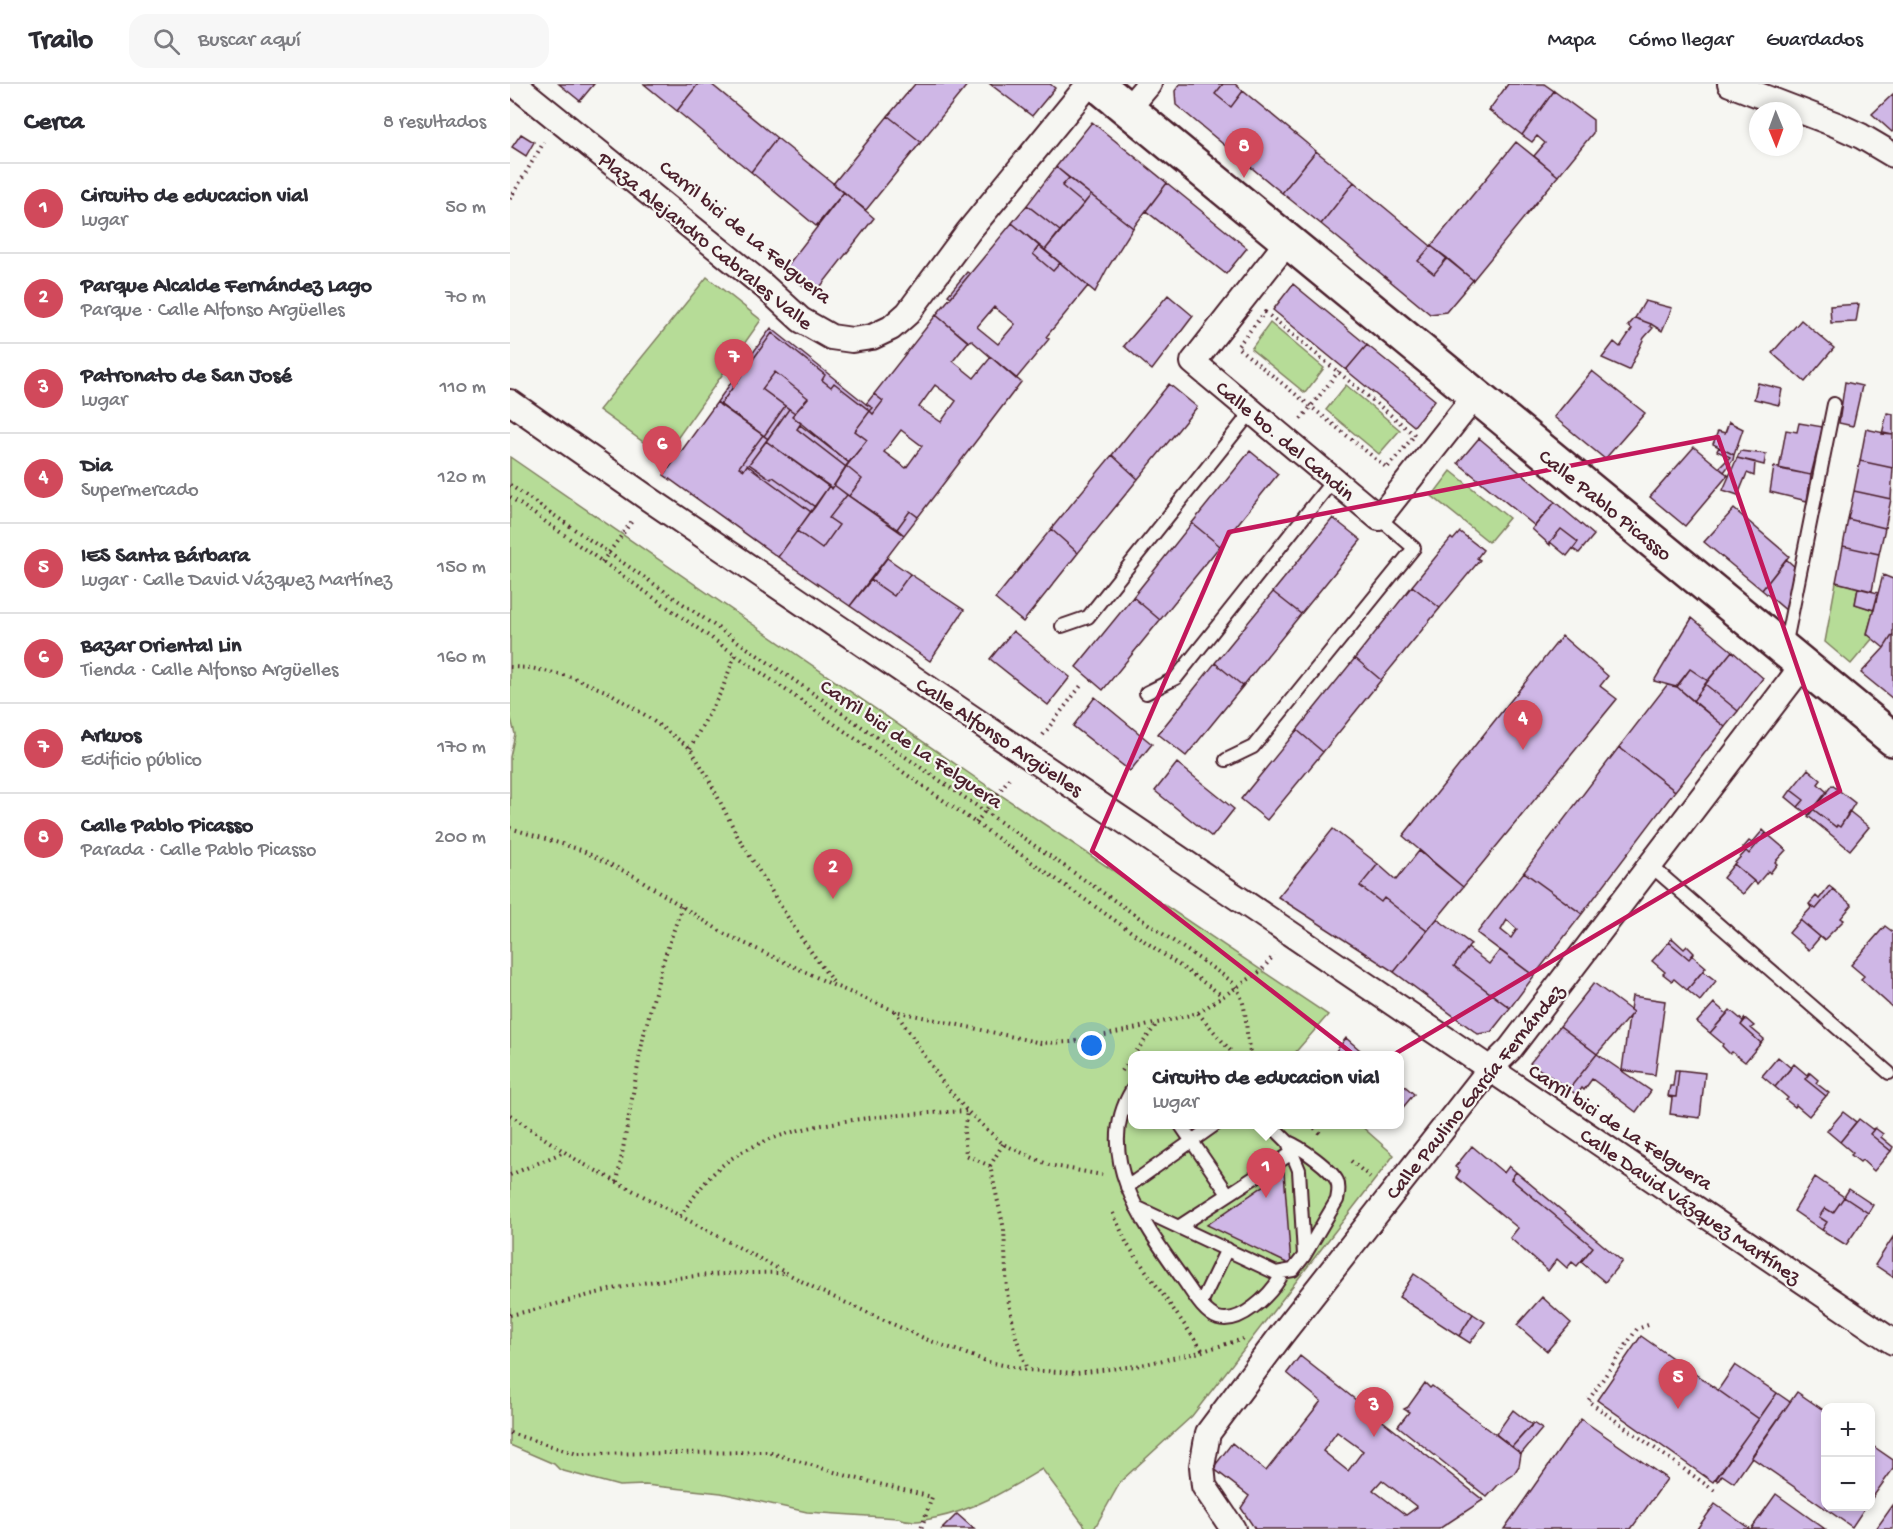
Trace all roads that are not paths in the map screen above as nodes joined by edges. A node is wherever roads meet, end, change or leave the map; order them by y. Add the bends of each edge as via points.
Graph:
1 (514, 84) edge
2 (1089, 84) edge
3 (1097, 84) edge
4 (1149, 84) edge
5 (1730, 84) edge
6 (1127, 110) junction
7 (1893, 155) edge
8 (1288, 241) junction
9 (1475, 396) junction
10 (510, 402) edge
11 (1834, 404) dead end
12 (1252, 411) junction
13 (1334, 479) junction
14 (1379, 518) junction
15 (1062, 626) dead end
16 (1793, 657) junction
17 (1146, 693) dead end
18 (1893, 739) edge
19 (1226, 760) dead end
20 (1650, 865) junction
21 (1490, 1069) junction
22 (1888, 1073) dead end
23 (1128, 1099) edge
24 (1183, 1129) edge
25 (1210, 1129) edge
26 (1273, 1129) edge
27 (1191, 1141) junction
28 (1290, 1147) junction
29 (1126, 1187) junction
30 (1228, 1194) junction
31 (1136, 1207) junction
32 (1180, 1226) junction
33 (1227, 1249) junction
34 (1304, 1256) junction
35 (1276, 1273) junction
36 (1201, 1303) junction
37 (1893, 1342) edge
38 (1233, 1529) edge

1 - 2 street, Plaza Alejandro Cabrales Valle via 801,320 831,337 852,340 873,337 908,313 968,232
3 - 6 street, Calle Pablo Picasso
4 - 6 street
5 - 7 street via 1837,125
6 - 8 street, Calle Pablo Picasso
8 - 9 street, Calle Pablo Picasso
8 - 12 street, Calle bo. del Candin via 1192,362
9 - 14 street
9 - 16 street, Calle Pablo Picasso
10 - 21 street, Calle Alfonso Argüelles
11 - 16 lane
12 - 13 street, Calle bo. del Candin
12 - 15 lane via 1088,617
13 - 14 street, Calle bo. del Candin
13 - 17 lane via 1176,678
14 - 19 lane via 1414,548 1253,747
16 - 18 street, Calle Pablo Picasso
16 - 20 street, Calle Paulino García Fernández
20 - 21 street, Calle Paulino García Fernández via 1510,1049
20 - 22 lane
21 - 37 street, Calle David Vázquez Martínez
21 - 38 street, Calle Paulino García Fernández via 1208,1433 1202,1466 1204,1486
23 - 29 lane via 1119,1130
24 - 27 lane
25 - 27 lane
26 - 28 lane
27 - 29 lane
27 - 30 lane
28 - 30 lane
28 - 34 lane via 1299,1170
28 - 34 lane via 1301,1147 1335,1178 1339,1191
29 - 31 lane
30 - 32 lane
31 - 32 lane
31 - 36 lane
32 - 33 lane
33 - 35 lane
33 - 36 lane
34 - 35 lane via 1293,1269
35 - 36 lane via 1280,1278 1275,1287 1234,1319 1216,1318

